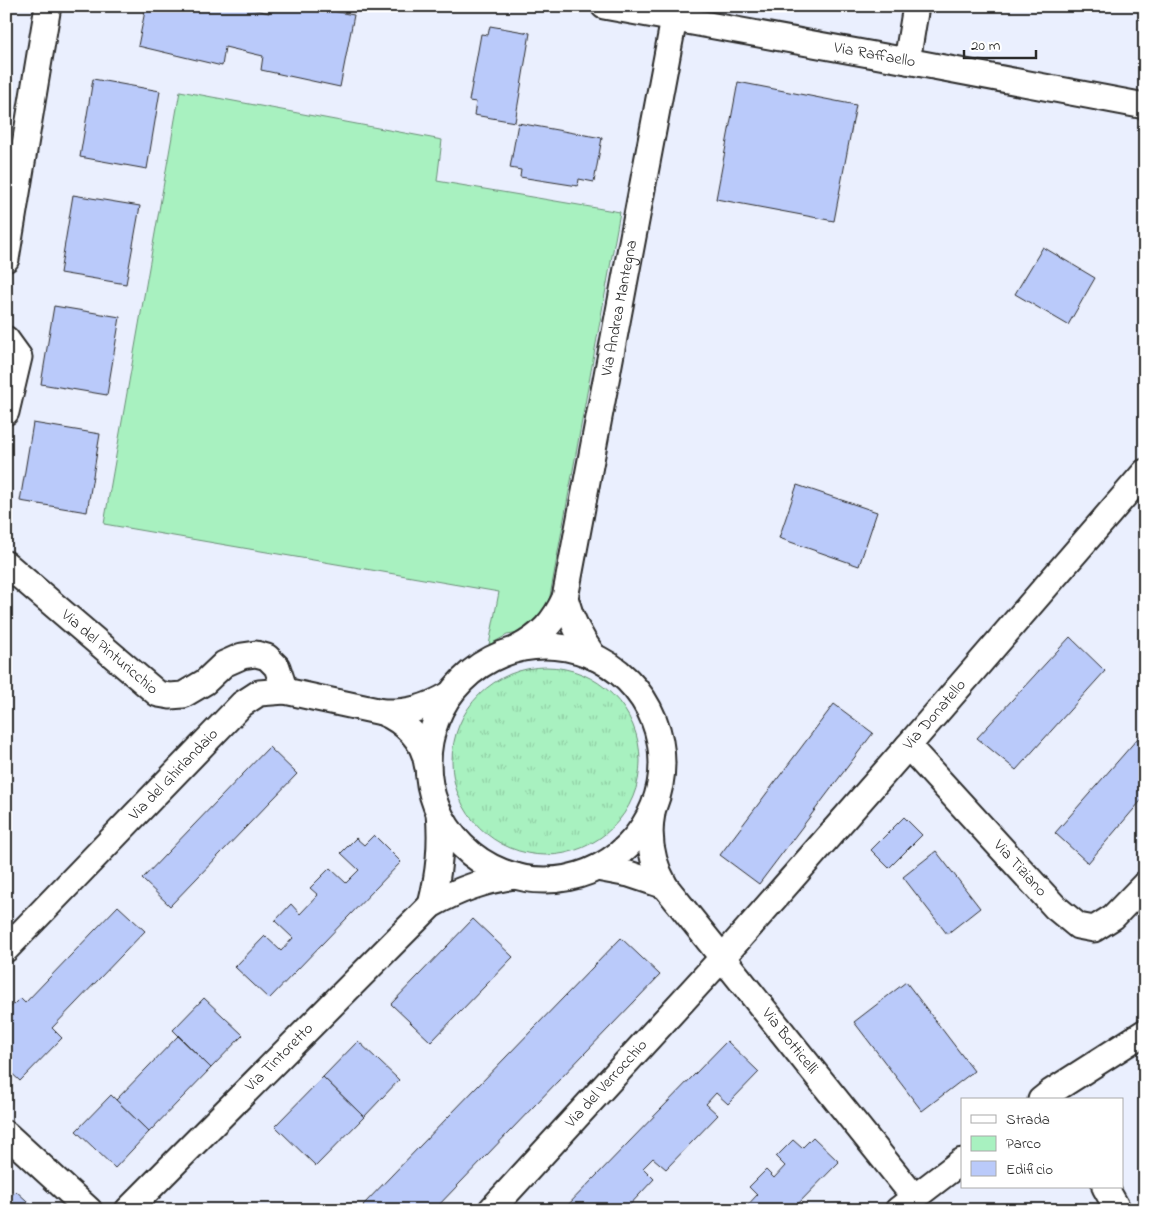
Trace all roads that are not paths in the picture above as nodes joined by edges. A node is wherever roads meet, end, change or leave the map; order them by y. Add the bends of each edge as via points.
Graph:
1 (48, 6) edge
2 (604, 6) edge
3 (916, 6) edge
4 (674, 19) junction
5 (907, 61) junction
6 (1145, 106) edge
7 (6, 259) edge
8 (6, 339) edge
9 (6, 412) edge
10 (1145, 472) edge
11 (6, 564) edge
12 (565, 598) junction
13 (515, 649) junction
14 (594, 657) junction
15 (285, 691) junction
16 (449, 695) junction
17 (382, 712) junction
18 (908, 746) junction
19 (428, 772) junction
20 (653, 810) junction
21 (439, 812) junction
22 (597, 868) junction
23 (515, 876) junction
24 (1145, 884) edge
25 (665, 886) junction
26 (431, 905) junction
27 (6, 949) edge
28 (723, 957) junction
29 (1145, 1032) edge
30 (1049, 1097) edge
31 (6, 1134) edge
32 (961, 1162) edge
33 (1106, 1188) edge
34 (906, 1204) edge
35 (89, 1210) edge
36 (128, 1210) edge
37 (491, 1210) edge
38 (1118, 1210) edge

1 - 7 street
2 - 4 street, Via Raffaello
3 - 5 street
4 - 5 street, Via Raffaello
4 - 12 street, Via Andrea Mantegna
5 - 6 street, Via Raffaello
8 - 9 street via 19,357
10 - 18 street, Via Donatello
11 - 15 street, Via del Pinturicchio via 158,694 183,695 205,682 224,664 256,654 268,657 277,667
12 - 13 street, Via Andrea Mantegna via 550,624 528,643
12 - 14 street, Via Andrea Mantegna via 574,627
13 - 14 street via 556,646
13 - 16 street via 478,666
14 - 20 street via 627,679 651,712 662,750 659,791
15 - 17 street, Via del Ghirlandaio
15 - 27 street, Via del Ghirlandaio via 259,693 242,704
16 - 17 street, Via del Ghirlandaio via 416,710
16 - 19 street via 432,732
17 - 19 street, Via del Ghirlandaio via 400,721 416,738
18 - 24 street, Via Tiziano via 1055,907 1078,926 1094,929 1113,917
18 - 28 street, Via Donatello
19 - 21 street
20 - 22 street via 630,843
20 - 25 street, Via Botticelli via 651,847 658,874
21 - 23 street via 467,849 496,869
21 - 26 street via 439,867
22 - 23 street via 557,879
22 - 25 street
23 - 26 street, Via Tintoretto via 474,885
25 - 28 street, Via Botticelli
26 - 36 street, Via Tintoretto
28 - 34 street, Via Botticelli
28 - 37 street, Via del Verrocchio
29 - 30 street
31 - 35 street
32 - 34 street
33 - 38 street

